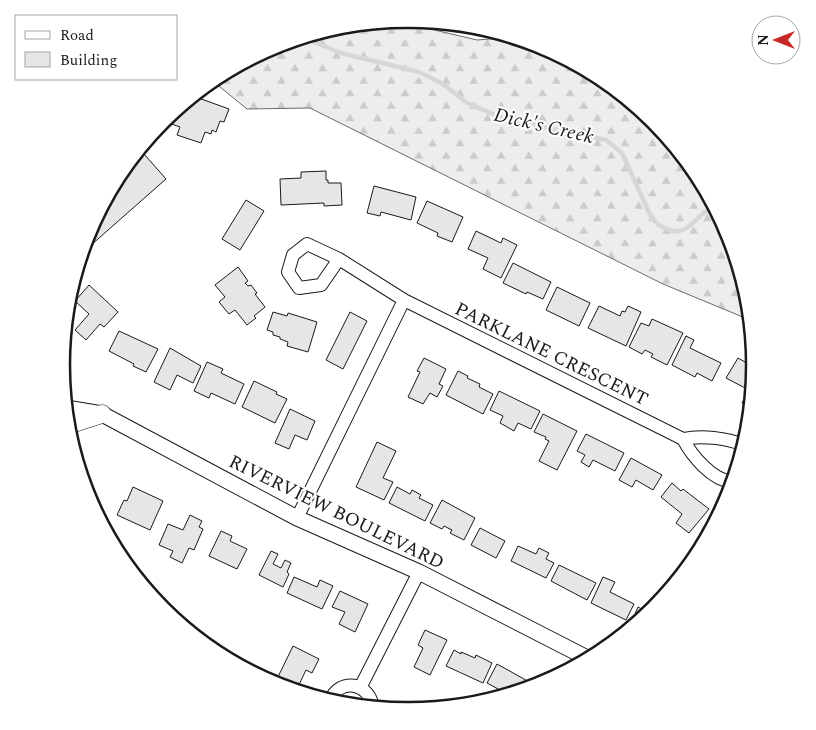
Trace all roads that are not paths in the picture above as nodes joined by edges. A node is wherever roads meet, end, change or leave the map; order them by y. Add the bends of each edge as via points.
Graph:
1 (339, 259) dead end
2 (404, 300) junction
3 (73, 409) edge
4 (102, 414) junction
5 (75, 423) edge
6 (683, 439) junction
7 (736, 442) edge
8 (725, 480) edge
9 (298, 518) junction
10 (419, 572) junction
11 (581, 655) edge
12 (360, 688) junction
13 (334, 694) edge
14 (372, 701) edge

1 - 2 street, PARKLANE CRESCENT
2 - 6 street, PARKLANE CRESCENT
2 - 9 street
3 - 4 street, RIVERVIEW BOULEVARD
4 - 5 main road
4 - 9 street, RIVERVIEW BOULEVARD
6 - 7 street, PARKLANE CRESCENT via 695,436
6 - 8 street, PARKLANE CRESCENT via 690,452
9 - 10 street, RIVERVIEW BOULEVARD
10 - 11 street, RIVERVIEW BOULEVARD
10 - 12 street
12 - 13 street via 342,687
12 - 14 street

